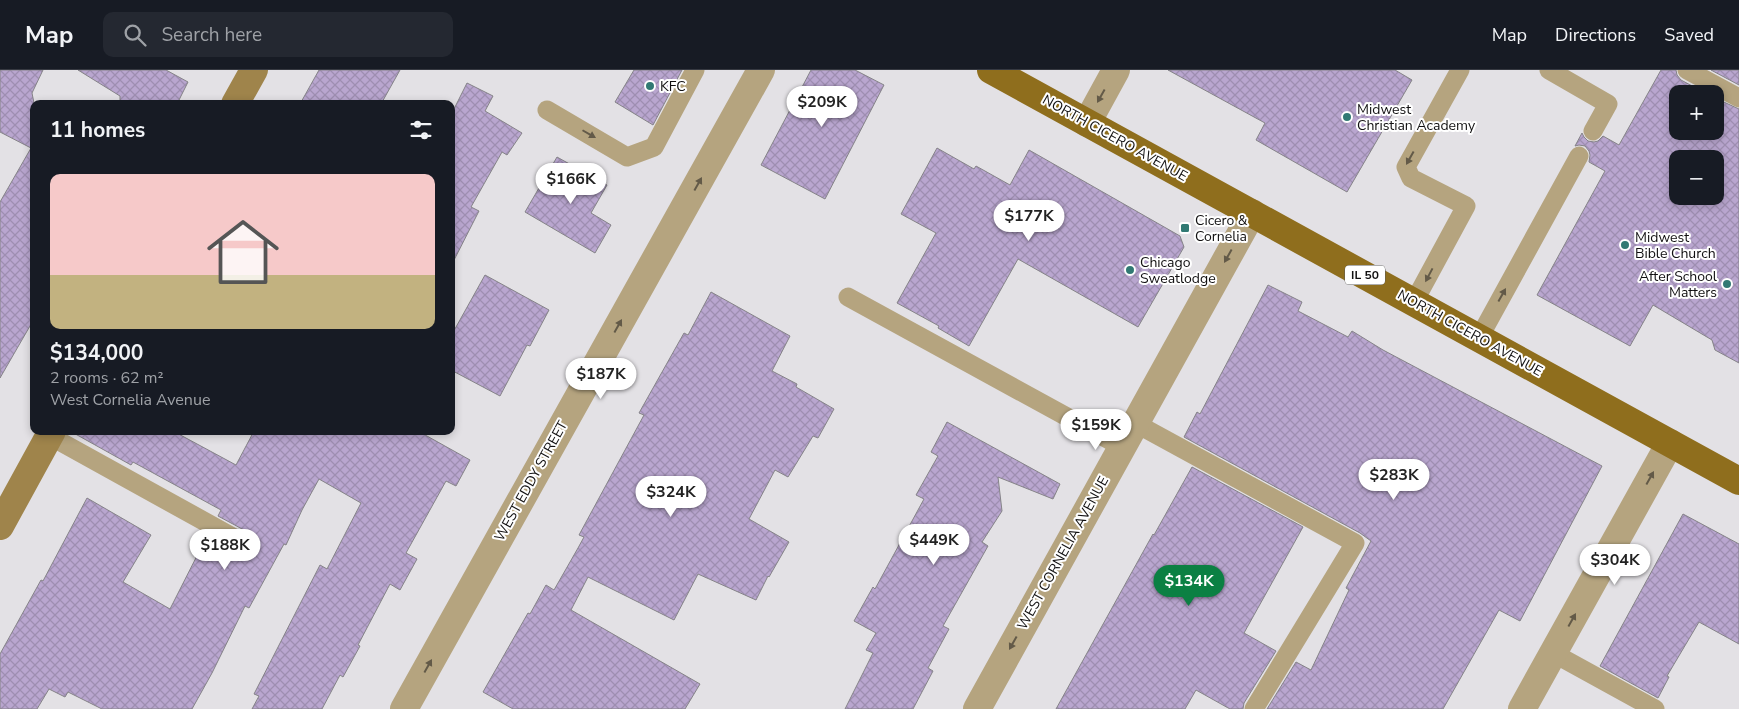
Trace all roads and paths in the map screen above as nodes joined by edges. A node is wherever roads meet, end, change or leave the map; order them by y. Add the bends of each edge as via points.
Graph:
1 (254, 70) edge
2 (695, 70) edge
3 (761, 70) edge
4 (991, 70) edge
5 (1116, 70) edge
6 (1460, 70) edge
7 (1549, 70) edge
8 (1687, 70) edge
9 (1739, 98) edge
10 (237, 100) edge
11 (547, 110) dead end
12 (1087, 123) junction
13 (1594, 131) dead end
14 (1579, 156) dead end
15 (1252, 213) junction
16 (848, 297) dead end
17 (1414, 302) junction
18 (1479, 338) junction
19 (1135, 423) junction
20 (50, 435) edge
21 (53, 435) edge
22 (1670, 443) junction
23 (1122, 447) junction
24 (1739, 481) edge
25 (0, 526) edge
26 (238, 540) dead end
27 (1553, 654) junction
28 (404, 709) edge
29 (977, 709) edge
30 (1254, 709) edge
31 (1522, 709) edge
32 (1655, 709) edge

1 - 10 street
11 -> 2 lane via 627,157 654,147
28 -> 3 street, WEST EDDY STREET
4 - 12 main road, NORTH CICERO AVENUE / IL 50
5 -> 12 street
6 -> 17 lane via 1406,167 1411,178 1466,206
7 - 13 lane via 1608,104
8 - 9 lane
12 - 15 main road, NORTH CICERO AVENUE / IL 50
18 -> 14 lane
15 - 17 main road, NORTH CICERO AVENUE / IL 50
15 -> 19 street, WEST CORNELIA AVENUE
16 - 23 lane
17 - 18 main road, NORTH CICERO AVENUE / IL 50
18 - 22 main road, NORTH CICERO AVENUE / IL 50
19 - 23 street, WEST CORNELIA AVENUE
19 - 30 lane via 1355,543
20 - 25 street
21 - 26 lane
22 - 24 main road, NORTH CICERO AVENUE / IL 50
27 -> 22 street
23 -> 29 street, WEST CORNELIA AVENUE
27 - 31 street
27 - 32 lane

